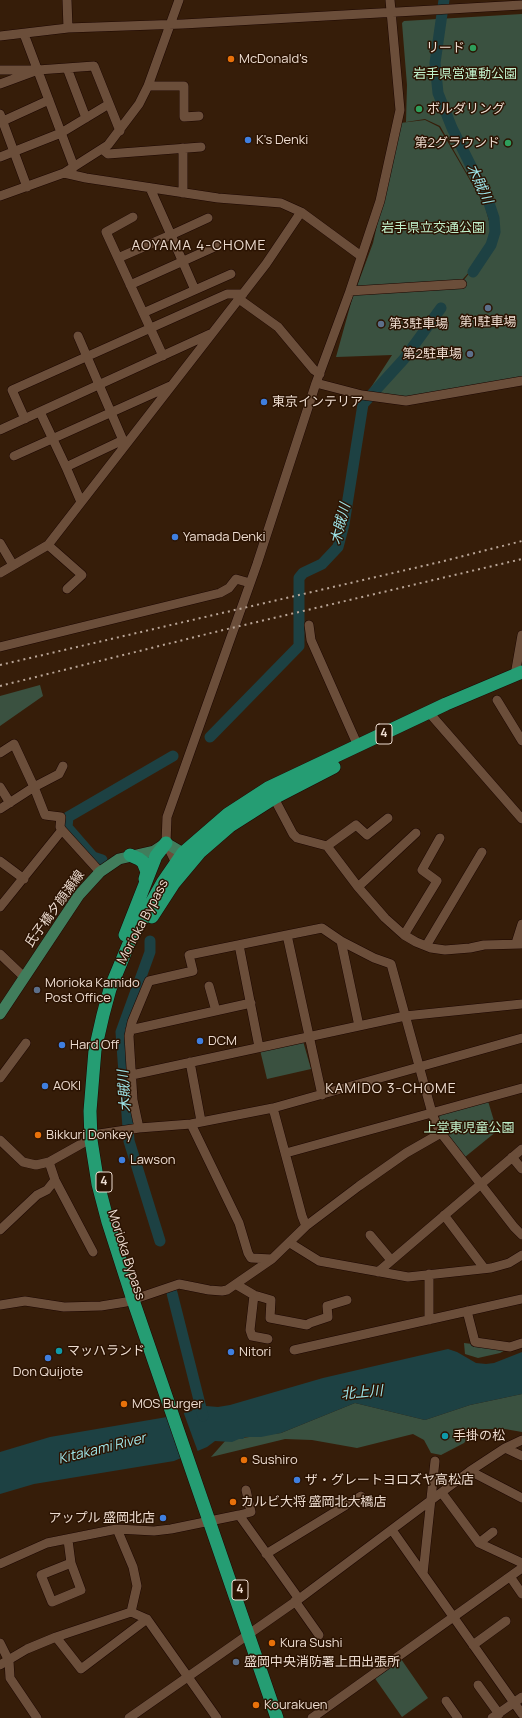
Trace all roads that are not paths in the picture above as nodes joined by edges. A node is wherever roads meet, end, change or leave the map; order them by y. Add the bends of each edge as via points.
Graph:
1 (67, 0) edge
2 (179, 0) edge
3 (390, 0) edge
4 (522, 5) edge
5 (391, 13) junction
6 (169, 25) junction
7 (68, 28) junction
8 (24, 34) junction
9 (0, 36) edge
10 (67, 68) junction
11 (0, 70) edge
12 (38, 70) junction
13 (0, 84) edge
14 (148, 86) junction
15 (49, 100) junction
16 (109, 104) junction
17 (199, 116) dead end
18 (1, 118) edge
19 (86, 118) junction
20 (120, 131) junction
21 (61, 133) junction
22 (201, 147) dead end
23 (183, 148) junction
24 (102, 149) junction
25 (14, 151) junction
26 (0, 157) edge
27 (74, 167) junction
28 (64, 173) junction
29 (27, 186) junction
30 (150, 188) junction
31 (183, 193) junction
32 (0, 196) edge
33 (301, 212) junction
34 (133, 217) dead end
35 (208, 218) dead end
36 (170, 234) junction
37 (219, 245) dead end
38 (361, 256) junction
39 (118, 258) junction
40 (182, 262) junction
41 (231, 274) dead end
42 (462, 284) dead end
43 (130, 285) junction
44 (195, 290) junction
45 (350, 291) junction
46 (241, 296) junction
47 (143, 313) junction
48 (150, 328) junction
49 (211, 333) junction
50 (78, 336) dead end
51 (87, 356) junction
52 (163, 356) junction
53 (318, 378) junction
54 (522, 380) edge
55 (99, 385) junction
56 (171, 385) junction
57 (40, 412) junction
58 (110, 412) junction
59 (25, 419) junction
60 (0, 430) edge
61 (53, 438) junction
62 (124, 442) junction
63 (14, 456) dead end
64 (66, 467) junction
65 (81, 502) junction
66 (0, 543) edge
67 (48, 545) junction
68 (13, 565) junction
69 (0, 573) edge
70 (250, 583) junction
71 (67, 589) dead end
72 (309, 625) dead end
73 (522, 635) edge
74 (0, 647) edge
75 (520, 675) edge
76 (497, 700) dead end
77 (432, 716) junction
78 (522, 741) edge
79 (358, 746) junction
80 (0, 753) edge
81 (63, 766) dead end
82 (0, 787) edge
83 (34, 787) junction
84 (269, 801) junction
85 (10, 803) junction
86 (0, 809) edge
87 (388, 818) dead end
88 (522, 819) edge
89 (62, 830) junction
90 (416, 833) dead end
91 (440, 838) dead end
92 (166, 843) junction
93 (327, 846) junction
94 (200, 852) junction
95 (482, 852) dead end
96 (130, 855) junction
97 (179, 858) junction
98 (0, 861) edge
99 (100, 872) junction
100 (24, 879) junction
101 (174, 884) junction
102 (358, 887) junction
103 (143, 891) junction
104 (0, 906) edge
105 (522, 926) edge
106 (287, 935) junction
107 (404, 935) junction
108 (341, 941) junction
109 (519, 944) edge
110 (239, 945) junction
111 (426, 946) junction
112 (0, 954) edge
113 (24, 977) junction
114 (209, 986) dead end
115 (250, 1003) junction
116 (522, 1004) edge
117 (216, 1012) junction
118 (0, 1014) edge
119 (405, 1016) junction
120 (359, 1026) junction
121 (130, 1030) junction
122 (309, 1038) junction
123 (522, 1038) edge
124 (26, 1043) dead end
125 (259, 1047) junction
126 (190, 1062) junction
127 (419, 1067) junction
128 (132, 1075) junction
129 (0, 1078) edge
130 (522, 1088) edge
131 (322, 1095) junction
132 (273, 1108) junction
133 (90, 1111) junction
134 (432, 1113) junction
135 (201, 1121) junction
136 (191, 1124) junction
137 (136, 1129) junction
138 (441, 1133) junction
139 (95, 1137) junction
140 (0, 1140) edge
141 (522, 1149) edge
142 (286, 1153) junction
143 (512, 1157) junction
144 (49, 1162) junction
145 (522, 1169) edge
146 (55, 1180) junction
147 (480, 1183) junction
148 (444, 1215) junction
149 (306, 1226) junction
150 (0, 1230) edge
151 (370, 1235) dead end
152 (522, 1235) edge
153 (290, 1242) junction
154 (93, 1252) dead end
155 (521, 1258) edge
156 (272, 1259) junction
157 (392, 1260) junction
158 (484, 1268) junction
159 (378, 1272) junction
160 (428, 1274) junction
161 (237, 1285) junction
162 (254, 1295) junction
163 (136, 1299) junction
164 (522, 1299) edge
165 (347, 1300) dead end
166 (0, 1305) edge
167 (467, 1311) junction
168 (429, 1320) junction
169 (268, 1339) dead end
170 (522, 1343) edge
171 (294, 1350) dead end
172 (522, 1440) edge
173 (505, 1448) junction
174 (522, 1456) edge
175 (436, 1461) dead end
176 (470, 1471) junction
177 (246, 1490) dead end
178 (442, 1493) junction
179 (361, 1496) dead end
180 (522, 1498) edge
181 (432, 1501) junction
182 (239, 1515) junction
183 (213, 1521) junction
184 (117, 1529) junction
185 (392, 1530) junction
186 (493, 1532) dead end
187 (68, 1540) junction
188 (479, 1544) junction
189 (266, 1554) junction
190 (71, 1563) junction
191 (522, 1563) edge
192 (0, 1564) edge
193 (522, 1568) edge
194 (423, 1574) junction
195 (511, 1578) junction
196 (522, 1594) edge
197 (297, 1600) junction
198 (131, 1612) junction
199 (454, 1618) junction
200 (147, 1619) junction
201 (506, 1621) dead end
202 (250, 1631) junction
203 (319, 1635) dead end
204 (56, 1637) junction
205 (0, 1644) edge
206 (473, 1645) junction
207 (9, 1661) junction
208 (0, 1665) edge
209 (188, 1676) junction
210 (478, 1684) dead end
211 (522, 1697) edge
212 (446, 1701) dead end
213 (514, 1703) junction
214 (522, 1714) edge
215 (496, 1716) edge
216 (37, 1718) edge
217 (129, 1718) edge
218 (217, 1718) edge
219 (277, 1718) edge
220 (284, 1718) edge
221 (312, 1718) edge
222 (458, 1718) edge

1 - 7 street
2 - 6 street
3 - 5 street
4 - 5 street
5 - 6 street
5 - 38 street via 400,110 380,201
6 - 7 street
6 - 14 street
7 - 8 street
8 - 9 street
8 - 12 street
10 - 12 street
10 - 16 street via 94,66
10 - 19 street
11 - 12 street
12 - 13 street
12 - 15 street
14 - 17 street via 184,86 184,117
14 - 20 street
15 - 18 street
15 - 21 street
16 - 19 street
16 - 20 street
18 - 25 street
19 - 21 street
20 - 24 street
21 - 25 street
21 - 27 street
22 - 23 street
23 - 24 street via 108,154
23 - 31 street
24 - 27 street
25 - 26 street
25 - 29 street
27 - 28 street
28 - 29 street
28 - 30 street
29 - 32 street
30 - 31 street
30 - 36 street
31 - 33 street via 281,203
33 - 38 street
33 - 46 street
34 - 39 street via 106,232
35 - 36 street
36 - 39 street
36 - 40 street
37 - 40 street
38 - 45 street
39 - 43 street
40 - 43 street
40 - 44 street
41 - 44 street
42 - 45 street
43 - 47 street
44 - 47 street
45 - 53 street
46 - 48 street via 227,294
46 - 49 street
46 - 53 street via 278,327
47 - 48 street
48 - 51 street
48 - 52 street
49 - 52 street
49 - 56 street
50 - 51 street
51 - 55 street
51 - 59 street via 12,390
52 - 55 street
53 - 54 street via 362,395 406,401
53 - 70 street
55 - 57 street
55 - 58 street
56 - 58 street
56 - 62 street
57 - 59 street
57 - 61 street
58 - 61 street
58 - 62 street
59 - 60 street
61 - 63 street
61 - 64 street
62 - 64 street
62 - 65 street
64 - 65 street
65 - 67 street
66 - 68 street
67 - 68 street
67 - 71 street via 82,575
68 - 69 street
70 - 74 street via 236,579 220,593
70 - 92 street via 167,817
72 - 79 street via 311,640
73 - 75 street
75 - 77 highway, 4
75 - 79 highway, 4 via 446,704
76 - 78 street
77 - 84 highway, 4
77 - 88 street
79 - 97 highway, Morioka Bypass / 4 via 268,788 247,801
80 - 83 street via 14,744
81 - 83 street via 59,774
82 - 85 street
83 - 85 street
83 - 89 street via 45,815 61,817
84 - 93 street via 297,838
84 - 94 highway, Morioka Bypass / 4 via 230,826
85 - 86 street
87 - 93 street via 367,835 356,825
89 - 99 street
89 - 100 street
90 - 102 street
91 - 107 street via 422,870 437,881
92 - 96 main road, 氏子橋夕顔瀬線 via 154,851
92 - 97 main road
92 - 103 highway via 156,856
93 - 102 street
94 - 97 main road
94 - 101 highway, Morioka Bypass / 4
95 - 111 street
96 - 99 main road, 氏子橋夕顔瀬線
96 - 103 highway via 139,859 146,868
97 - 101 street
97 - 133 highway, Morioka Bypass / 4 via 130,941 110,989 95,1050
98 - 100 street
99 - 113 main road, 氏子橋夕顔瀬線 via 79,896
100 - 104 street
101 - 139 highway, Morioka Bypass / 4 via 138,940 112,1000 99,1073
102 - 107 street
103 - 133 highway via 102,996 89,1054
105 - 109 street
106 - 108 street via 322,928
106 - 110 street
106 - 122 street
107 - 111 street
108 - 119 street via 391,964
108 - 120 street
109 - 111 street via 445,950
110 - 115 street
110 - 121 street via 189,955 193,972 149,981
112 - 113 street
113 - 118 main road, 氏子橋夕顔瀬線
114 - 117 street
115 - 117 street
115 - 125 street
116 - 119 street
117 - 121 street
119 - 120 street
119 - 127 street
120 - 122 street
121 - 128 street
122 - 125 street
122 - 131 street
123 - 127 street
124 - 129 street
125 - 126 street
126 - 128 street
126 - 135 street
127 - 131 street
127 - 134 street
128 - 137 street
130 - 134 street
131 - 132 street
132 - 135 street
132 - 142 street
133 - 139 highway, Morioka Bypass / 4
134 - 138 street
134 - 142 street
135 - 136 street
136 - 137 street
136 - 156 street via 239,1223 248,1253 251,1258
137 - 139 street
138 - 147 street
138 - 149 street via 406,1153
139 - 144 street
139 - 163 highway, Morioka Bypass / 4 via 106,1191
140 - 144 street via 24,1162 36,1165
141 - 143 street
142 - 149 street
143 - 145 street
143 - 147 street
144 - 146 street
146 - 150 street via 47,1190 37,1195
146 - 154 street
147 - 148 street
147 - 152 street
148 - 157 street
148 - 158 street
149 - 153 street
151 - 157 street
153 - 156 street
153 - 159 street via 319,1260
155 - 158 street
156 - 161 street
157 - 159 street
158 - 160 street
159 - 160 street via 408,1277
160 - 168 street
161 - 162 street
161 - 163 street via 222,1291 179,1284
162 - 165 street via 271,1300 270,1318 307,1325 328,1317 327,1306
162 - 169 street via 250,1330 252,1336
163 - 166 street via 77,1308 25,1301
163 - 183 highway, Morioka Bypass / 4
164 - 167 street
167 - 168 street
167 - 170 street via 475,1342 514,1347
168 - 171 street
172 - 173 street
173 - 174 street
173 - 176 street
175 - 181 street
176 - 178 street
176 - 180 street
177 - 182 street via 251,1512
178 - 181 street
178 - 188 street
179 - 189 street
181 - 185 street
181 - 194 street
182 - 183 street
182 - 189 street
183 - 184 street via 154,1531
183 - 202 highway, Morioka Bypass / 4
184 - 187 street
184 - 198 street via 137,1586
185 - 194 street
185 - 197 street
186 - 188 street
187 - 190 street
187 - 192 street via 47,1543
188 - 191 street
189 - 197 street
190 - 190 street via 81,1590 52,1602 41,1575
193 - 195 street
194 - 199 street
195 - 196 street
195 - 199 street
197 - 202 street
197 - 203 street
198 - 200 street
198 - 204 street
199 - 206 street
199 - 221 street
200 - 204 street via 81,1669
200 - 209 street
201 - 206 street
202 - 209 street
202 - 219 highway, Morioka Bypass / 4
202 - 220 highway, Morioka Bypass / 4
204 - 207 street via 27,1649
205 - 207 street
206 - 213 street
207 - 208 street
207 - 216 street via 10,1678
209 - 217 street
209 - 218 street
210 - 215 street
211 - 213 street
212 - 222 street
213 - 214 street
213 - 215 street

